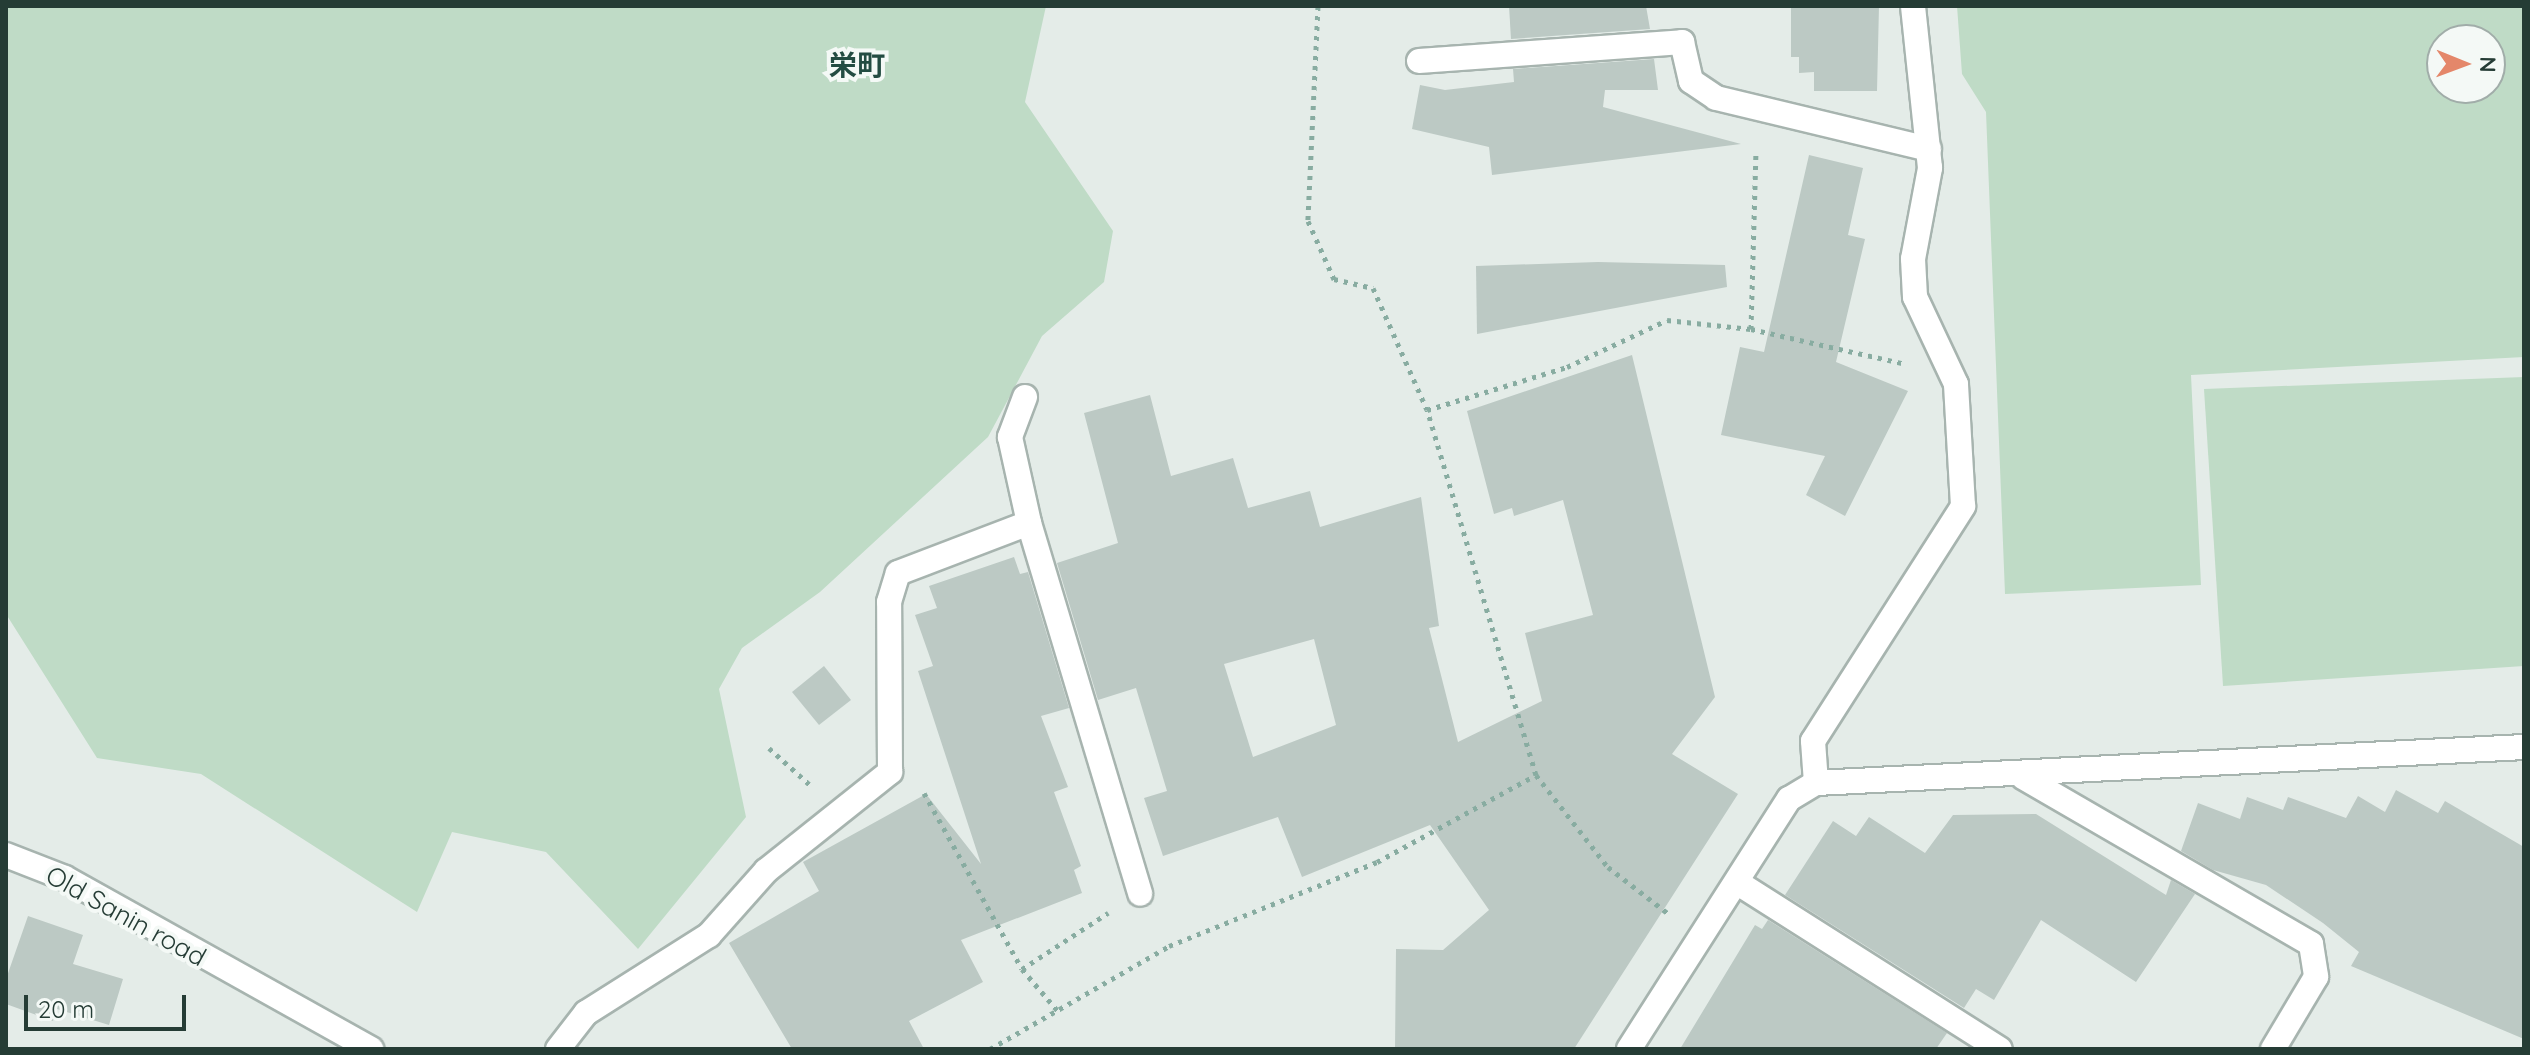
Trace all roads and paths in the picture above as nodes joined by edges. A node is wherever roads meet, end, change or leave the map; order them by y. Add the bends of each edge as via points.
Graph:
1 (1318, 6) edge
2 (1913, 6) edge
3 (1419, 61) dead end
4 (1758, 109) junction
5 (1929, 149) junction
6 (1751, 329) junction
7 (1956, 384) junction
8 (1025, 397) dead end
9 (1427, 410) junction
10 (1029, 523) junction
11 (2524, 747) edge
12 (769, 748) dead end
13 (890, 772) junction
14 (1536, 775) junction
15 (2023, 777) junction
16 (1816, 783) junction
17 (842, 815) junction
18 (6, 855) edge
19 (1738, 883) junction
20 (1140, 894) joint
21 (1703, 939) junction
22 (1022, 969) junction
23 (1058, 1011) junction
24 (371, 1049) edge
25 (558, 1049) edge
26 (990, 1049) edge
27 (1629, 1049) edge
28 (2000, 1049) edge
29 (2273, 1049) edge

1 - 9 path via 1308,221 1334,279 1373,288
2 - 5 street
3 - 4 street via 1682,42 1691,81 1716,98
4 - 5 street
4 - 6 path
5 - 7 street via 1913,259 1915,297
6 - 7 path via 1887,357
6 - 9 path via 1667,320 1567,367
7 - 16 street via 1963,506 1813,741
8 - 10 street via 1010,437
9 - 14 path
10 - 13 street via 898,573 889,602
10 - 20 street
11 - 15 street
12 - 17 path
13 - 17 street
13 - 22 path via 914,775
14 - 21 path via 1608,867
14 - 23 path via 1377,862 1169,946
15 - 16 street
15 - 29 street via 2311,944 2316,977
16 - 19 street via 1789,799
17 - 25 street via 766,871 709,935 674,963 586,1013
18 - 24 street, Old Sanin road via 65,878
19 - 21 street
19 - 28 street
20 - 22 path
21 - 27 street
22 - 23 path
23 - 26 path

